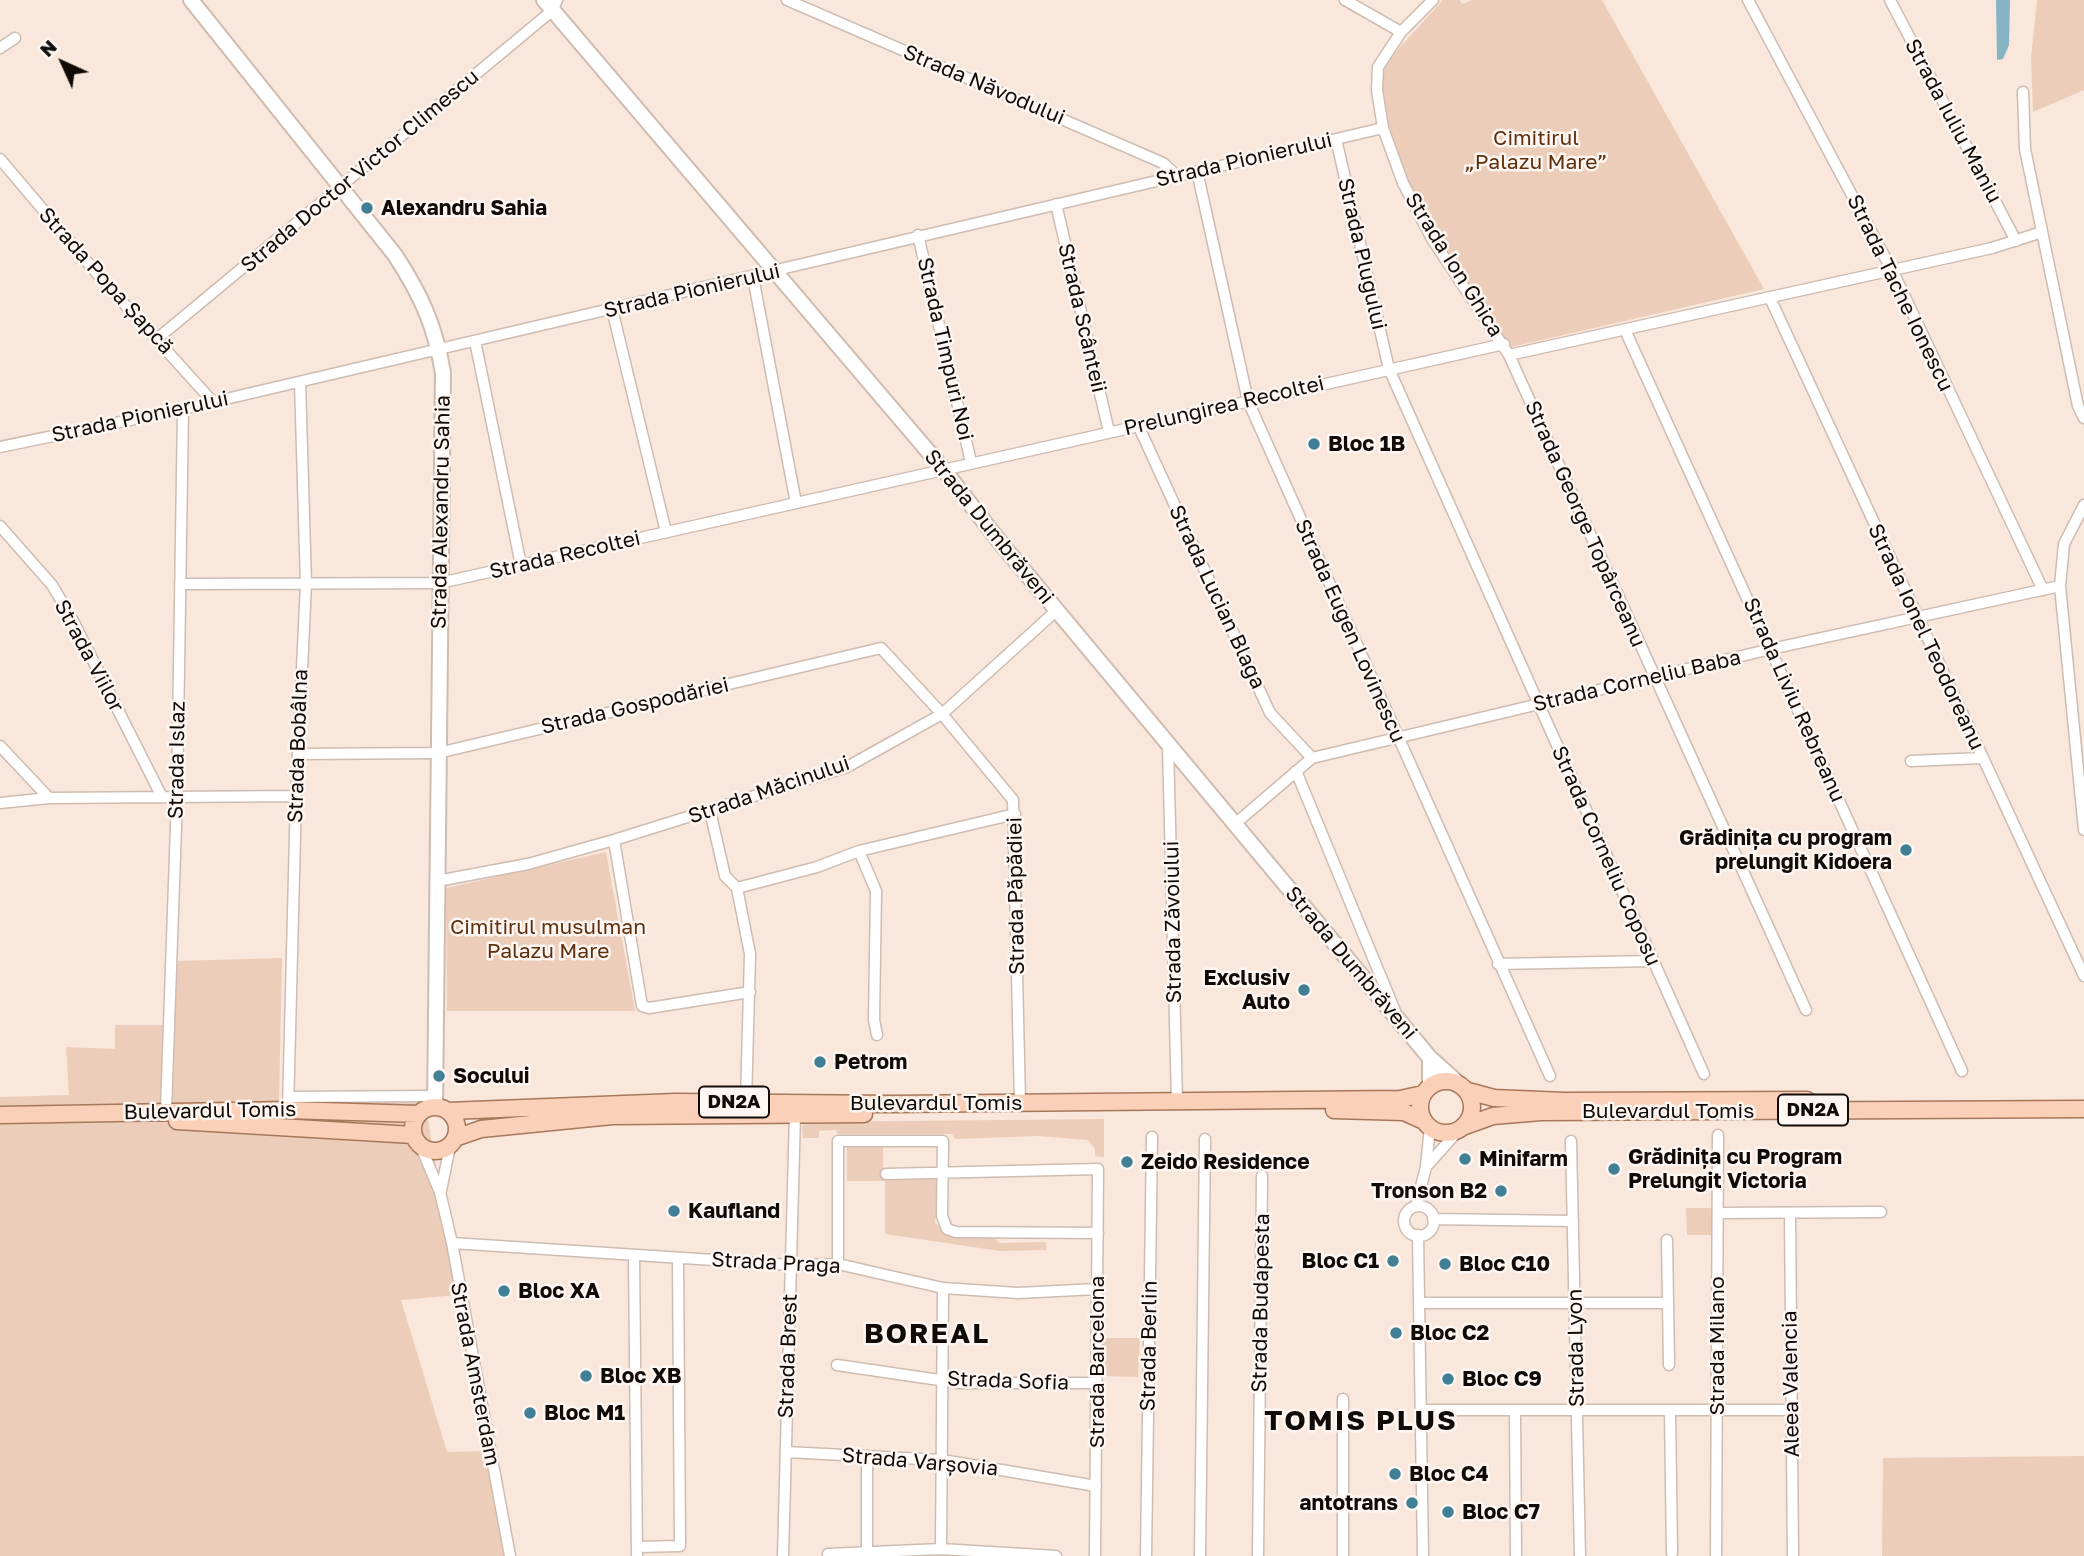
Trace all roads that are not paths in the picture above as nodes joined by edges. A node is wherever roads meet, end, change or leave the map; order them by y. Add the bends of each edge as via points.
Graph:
1 (191, 0) edge
2 (787, 0) edge
3 (1345, 0) edge
4 (1433, 0) edge
5 (1748, 0) edge
6 (1890, 0) edge
7 (552, 4) edge
8 (1401, 32) junction
9 (15, 38) dead end
10 (0, 48) edge
11 (2023, 92) dead end
12 (1383, 128) junction
13 (1336, 139) junction
14 (0, 159) edge
15 (1197, 171) junction
16 (1177, 176) junction
17 (342, 186) junction
18 (1056, 204) junction
19 (2042, 232) junction
20 (918, 235) junction
21 (2016, 242) junction
22 (1892, 271) junction
23 (775, 272) junction
24 (753, 277) junction
25 (1770, 298) junction
26 (612, 309) junction
27 (1625, 330) junction
28 (158, 338) junction
29 (475, 341) junction
30 (1504, 344) junction
31 (439, 350) junction
32 (1509, 355) junction
33 (1389, 369) junction
34 (300, 382) junction
35 (1248, 401) junction
36 (213, 402) junction
37 (183, 409) junction
38 (2084, 418) edge
39 (1138, 425) junction
40 (1109, 432) junction
41 (0, 447) edge
42 (971, 462) junction
43 (944, 470) junction
44 (796, 503) junction
45 (2084, 505) edge
46 (0, 526) edge
47 (666, 533) junction
48 (521, 565) junction
49 (440, 583) junction
50 (180, 584) junction
51 (306, 584) junction
52 (2060, 586) junction
53 (2043, 590) junction
54 (1057, 610) junction
55 (1916, 617) junction
56 (1771, 649) junction
57 (1654, 677) junction
58 (1539, 704) junction
59 (942, 715) junction
60 (1397, 738) junction
61 (1168, 743) junction
62 (0, 746) edge
63 (439, 752) junction
64 (298, 754) junction
65 (1312, 758) junction
66 (1982, 758) junction
67 (1911, 761) dead end
68 (1296, 771) junction
69 (296, 796) junction
70 (162, 797) junction
71 (177, 797) junction
72 (49, 798) junction
73 (0, 803) edge
74 (709, 811) junction
75 (1015, 814) junction
76 (1236, 823) junction
77 (2084, 830) edge
78 (614, 840) junction
79 (859, 851) junction
80 (437, 881) junction
81 (737, 888) junction
82 (1653, 961) junction
83 (1498, 964) junction
84 (2084, 976) edge
85 (750, 992) junction
86 (1806, 1010) dead end
87 (1400, 1021) junction
88 (877, 1035) dead end
89 (1430, 1058) junction
90 (1962, 1071) dead end
91 (1704, 1074) dead end
92 (1550, 1076) dead end
93 (1463, 1087) junction
94 (1427, 1090) junction
95 (2084, 1100) edge
96 (1177, 1101) junction
97 (746, 1102) junction
98 (289, 1103) junction
99 (1020, 1103) junction
100 (434, 1107) junction
101 (2084, 1109) edge
102 (166, 1111) junction
103 (795, 1114) junction
104 (0, 1115) edge
105 (0, 1124) edge
106 (1427, 1124) junction
107 (1461, 1128) junction
108 (1718, 1135) dead end
109 (1152, 1137) dead end
110 (1205, 1139) dead end
111 (417, 1141) junction
112 (1571, 1141) dead end
113 (453, 1142) junction
114 (1426, 1167) junction
115 (942, 1173) junction
116 (886, 1174) dead end
117 (1262, 1176) dead end
118 (440, 1192) junction
119 (1416, 1206) junction
120 (1718, 1213) junction
121 (1790, 1213) junction
122 (1881, 1213) dead end
123 (1433, 1219) junction
124 (1573, 1221) junction
125 (1098, 1233) junction
126 (1418, 1235) junction
127 (1667, 1241) dead end
128 (452, 1243) junction
129 (634, 1255) junction
130 (678, 1258) junction
131 (838, 1264) junction
132 (791, 1265) junction
133 (943, 1288) junction
134 (1097, 1289) junction
135 (1419, 1303) junction
136 (1575, 1303) junction
137 (1668, 1303) junction
138 (1669, 1365) dead end
139 (837, 1366) dead end
140 (943, 1380) junction
141 (1097, 1383) junction
142 (1343, 1399) dead end
143 (1421, 1410) junction
144 (1791, 1410) junction
145 (1515, 1411) junction
146 (1577, 1411) junction
147 (1670, 1411) junction
148 (1717, 1412) junction
149 (786, 1452) junction
150 (867, 1456) junction
151 (942, 1460) junction
152 (1096, 1486) junction
153 (941, 1549) junction
154 (867, 1550) junction
155 (637, 1551) edge
156 (1672, 1553) dead end
157 (828, 1554) dead end
158 (510, 1556) edge
159 (783, 1556) edge
160 (1056, 1556) edge
161 (1095, 1556) edge
162 (1146, 1556) edge
163 (1200, 1556) edge
164 (1258, 1556) edge
165 (1343, 1556) edge
166 (1423, 1556) edge
167 (1516, 1556) edge
168 (1580, 1556) edge
169 (1716, 1556) edge
170 (1793, 1556) edge

1 - 17 street, Strada Alexandru Sahia
2 - 16 street, Strada Năvodului via 1163,163
3 - 8 street
4 - 8 street, Strada Ion Ghica
5 - 22 street, Strada Tache Ionescu
6 - 21 street, Strada Iuliu Maniu
7 - 17 street, Strada Doctor Victor Climescu
7 - 23 street, Strada Dumbrăveni
8 - 12 street, Strada Ion Ghica via 1378,67
9 - 10 street
11 - 19 street via 2025,149
12 - 13 street, Strada Pionierului
12 - 30 street, Strada Ion Ghica via 1403,183 1432,239
13 - 15 street, Strada Pionierului
13 - 33 street, Strada Plugului
14 - 28 street, Strada Popa Șapcă
15 - 16 street, Strada Pionierului
15 - 35 street, Strada Eugen Lovinescu
16 - 18 street, Strada Pionierului
17 - 28 street, Strada Doctor Victor Climescu
17 - 31 street, Strada Alexandru Sahia via 420,293
18 - 20 street, Strada Pionierului
18 - 40 street, Strada Scânteii
19 - 21 street
19 - 38 street
20 - 23 street, Strada Pionierului
20 - 42 street, Strada Timpuri Noi
21 - 22 street
22 - 25 street
22 - 53 street, Strada Tache Ionescu
23 - 24 street, Strada Pionierului
23 - 43 street, Strada Dumbrăveni
24 - 26 street, Strada Pionierului
24 - 44 street
25 - 27 street
25 - 55 street, Strada Ionel Teodoreanu
26 - 29 street, Strada Pionierului
26 - 47 street
27 - 32 street
27 - 56 street, Strada Liviu Rebreanu
28 - 36 street, Strada Popa Șapcă
29 - 31 street, Strada Pionierului
29 - 48 street
30 - 32 street, Strada George Topârceanu
30 - 33 street, Prelungirea Recoltei
31 - 34 street, Strada Pionierului
31 - 49 street, Strada Alexandru Sahia via 443,373
32 - 57 street, Strada George Topârceanu
33 - 35 street, Prelungirea Recoltei
33 - 58 street, Strada Corneliu Coposu
34 - 36 street, Strada Pionierului
34 - 51 street, Strada Bobâlna
35 - 39 street, Prelungirea Recoltei
35 - 60 street, Strada Eugen Lovinescu
36 - 37 street, Strada Pionierului
37 - 41 street, Strada Pionierului
37 - 50 street, Strada Islaz
39 - 40 street, Prelungirea Recoltei
39 - 65 street, Strada Lucian Blaga via 1270,713
40 - 42 street, Prelungirea Recoltei
42 - 43 street, Prelungirea Recoltei
43 - 44 street, Strada Recoltei
43 - 54 street, Strada Dumbrăveni
44 - 47 street, Strada Recoltei
45 - 52 street via 2064,544
46 - 70 street, Strada Viilor via 52,586 71,617
47 - 48 street, Strada Recoltei
48 - 49 street, Strada Recoltei
49 - 51 street, Strada Recoltei
49 - 63 street, Strada Alexandru Sahia
50 - 51 street, Strada Recoltei
50 - 71 street, Strada Islaz
51 - 64 street, Strada Bobâlna
52 - 53 street, Strada Corneliu Baba
52 - 77 street
53 - 55 street, Strada Corneliu Baba
54 - 59 street, Strada Măcinului
54 - 61 street, Strada Dumbrăveni
55 - 56 street, Strada Corneliu Baba
55 - 66 street, Strada Ionel Teodoreanu
56 - 57 street, Strada Corneliu Baba
56 - 90 street, Strada Liviu Rebreanu
57 - 58 street, Strada Corneliu Baba
57 - 86 street, Strada George Topârceanu
58 - 60 street, Strada Corneliu Baba
58 - 82 street, Strada Corneliu Coposu
59 - 63 street, Strada Gospodăriei via 881,648
59 - 74 street, Strada Măcinului via 847,766
59 - 75 street, Strada Păpădiei via 1013,800
60 - 65 street, Strada Corneliu Baba
60 - 83 street, Strada Eugen Lovinescu
61 - 76 street, Strada Dumbrăveni
61 - 96 street, Strada Zăvoiului
62 - 72 street
63 - 64 street, Strada Gospodăriei
63 - 80 street, Strada Alexandru Sahia
64 - 69 street, Strada Bobâlna
65 - 68 street, Strada Corneliu Baba
66 - 67 street
66 - 84 street, Strada Ionel Teodoreanu
68 - 76 street, Strada Corneliu Baba
68 - 87 street
69 - 71 street
69 - 98 street, Strada Bobâlna
70 - 71 street
70 - 72 street
71 - 102 street, Strada Islaz
72 - 73 street
74 - 78 street, Strada Măcinului
74 - 81 street via 724,876
75 - 79 street
75 - 99 street, Strada Păpădiei
76 - 87 street, Strada Dumbrăveni
78 - 80 street, Strada Măcinului via 528,864
78 - 85 street via 642,1006
79 - 81 street
79 - 88 street via 876,891
80 - 100 street, Strada Alexandru Sahia
81 - 85 street via 750,954
82 - 83 street
82 - 91 street, Strada Corneliu Coposu
83 - 92 street, Strada Eugen Lovinescu
85 - 97 street
87 - 89 street, Strada Dumbrăveni
89 - 93 street, Strada Dumbrăveni
89 - 94 street, Strada Dumbrăveni
93 - 94 main road, DN2A via 1446,1080
93 - 95 main road, Bulevardul Tomis / DN2A via 1494,1098 1564,1101
93 - 107 main road via 1473,1109
94 - 96 main road, Bulevardul Tomis / DN2A via 1401,1099
94 - 106 main road via 1420,1111
96 - 99 main road, Bulevardul Tomis / DN2A
97 - 99 main road, Bulevardul Tomis / DN2A
97 - 100 main road, Bulevardul Tomis / DN2A
98 - 100 main road, Bulevardul Tomis / DN2A
98 - 100 street
98 - 102 main road, Bulevardul Tomis / DN2A
100 - 111 main road via 415,1120
100 - 113 main road via 457,1128
101 - 107 main road, Bulevardul Tomis / DN2A via 1541,1112 1493,1116
102 - 104 main road, Bulevardul Tomis / DN2A
103 - 106 main road, Bulevardul Tomis / DN2A via 1353,1110 1404,1112
103 - 113 main road, Bulevardul Tomis / DN2A via 612,1116 481,1129
103 - 132 street, Strada Brest
105 - 111 main road, Bulevardul Tomis via 164,1120
106 - 107 main road, DN2A via 1443,1133
106 - 114 street
107 - 114 street
108 - 120 street, Strada Milano
109 - 162 street, Strada Berlin
110 - 163 street
111 - 113 main road via 441,1151
111 - 118 street, Strada Amsterdam
112 - 124 street, Strada Lyon
113 - 118 street, Strada Amsterdam
114 - 119 street
115 - 116 street
115 - 125 street via 942,1216 947,1229
115 - 125 street, Strada Barcelona via 1098,1169
115 - 131 street via 943,1141 838,1141
117 - 164 street, Strada Budapesta
118 - 128 street, Strada Amsterdam
119 - 123 street via 1427,1209
119 - 126 street via 1406,1213 1404,1224
120 - 121 street
120 - 148 street, Strada Milano
121 - 122 street
121 - 144 street, Aleea Valencia
123 - 124 street
123 - 126 street via 1429,1230
124 - 136 street, Strada Lyon
125 - 134 street, Strada Barcelona
126 - 135 street
127 - 137 street
128 - 129 street, Strada Praga
128 - 158 street, Strada Amsterdam
129 - 130 street, Strada Praga
129 - 155 street
130 - 132 street, Strada Praga
130 - 155 street via 680,1546
131 - 132 street, Strada Praga
131 - 133 street, Strada Praga
132 - 149 street, Strada Brest
133 - 134 street, Strada Praga via 1018,1293
133 - 140 street
134 - 141 street, Strada Barcelona
135 - 136 street
135 - 143 street
136 - 137 street
136 - 146 street, Strada Lyon
137 - 138 street
139 - 140 street, Strada Sofia
140 - 141 street, Strada Sofia via 960,1384
140 - 151 street
141 - 152 street, Strada Barcelona
142 - 165 street
143 - 145 street
143 - 166 street
144 - 148 street
144 - 170 street, Aleea Valencia
145 - 146 street
145 - 167 street
146 - 147 street
146 - 168 street, Strada Lyon
147 - 148 street
147 - 156 street
148 - 169 street, Strada Milano
149 - 150 street, Strada Varșovia
149 - 159 street, Strada Brest
150 - 151 street, Strada Varșovia
150 - 154 street
151 - 152 street, Strada Varșovia
151 - 153 street
152 - 161 street, Strada Barcelona
153 - 154 street
153 - 160 street
154 - 157 street

